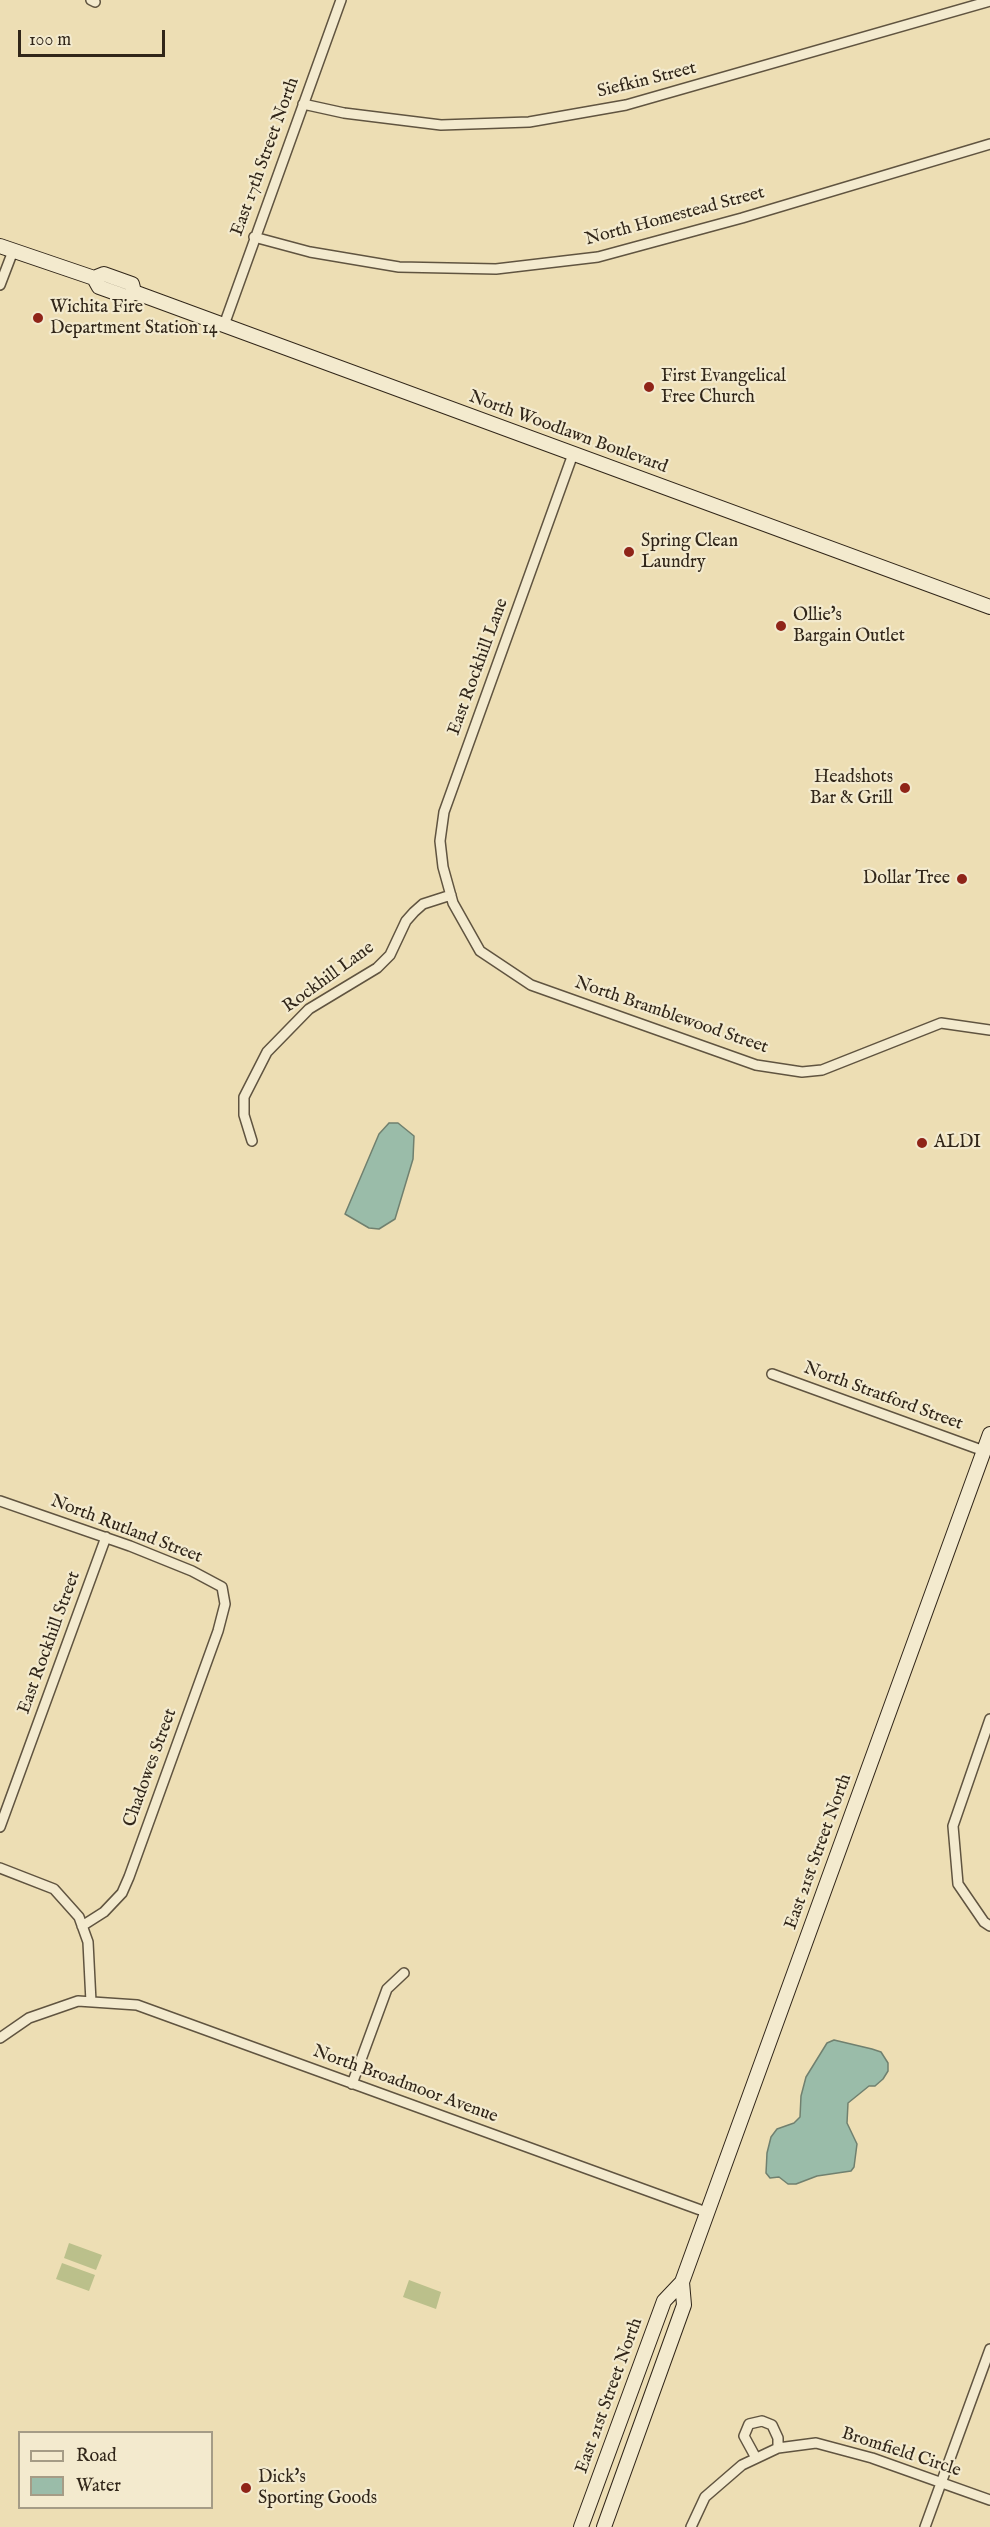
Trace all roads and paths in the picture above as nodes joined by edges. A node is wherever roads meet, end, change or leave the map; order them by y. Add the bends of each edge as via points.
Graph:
1 (341, 0) edge
2 (990, 1) edge
3 (303, 104) junction
4 (990, 144) edge
5 (254, 237) junction
6 (6, 248) edge
7 (0, 285) edge
8 (224, 325) junction
9 (573, 454) junction
10 (990, 607) edge
11 (451, 895) junction
12 (990, 1030) edge
13 (252, 1141) dead end
14 (772, 1374) dead end
15 (990, 1434) edge
16 (984, 1451) junction
17 (0, 1501) edge
18 (105, 1537) junction
19 (225, 1604) joint
20 (990, 1719) edge
21 (0, 1827) edge
22 (0, 1868) edge
23 (82, 1926) junction
24 (990, 1926) edge
25 (404, 1973) dead end
26 (91, 2002) junction
27 (0, 2038) edge
28 (352, 2084) junction
29 (706, 2212) junction
30 (682, 2282) junction
31 (990, 2349) edge
32 (778, 2448) junction
33 (756, 2458) junction
34 (942, 2483) junction
35 (990, 2500) edge
36 (581, 2527) edge
37 (604, 2527) edge
38 (691, 2527) edge
39 (925, 2527) edge

1 - 3 street, East 17th Street North
2 - 3 street, Siefkin Street via 626,105 529,122 441,125
3 - 5 street, East 17th Street North
4 - 5 street, North Homestead Street via 598,257 496,269 399,267 310,252
5 - 8 street, East 17th Street North
6 - 7 street
6 - 8 main road, North Woodlawn Boulevard via 94,278 104,274 125,281 132,284 134,292
8 - 9 main road, North Woodlawn Boulevard
9 - 10 main road, North Woodlawn Boulevard
9 - 11 street, East Rockhill Lane via 444,812 443,867
11 - 12 street, North Bramblewood Street via 480,951 531,985 756,1065 802,1072 822,1070 941,1023
11 - 13 street, Rockhill Lane via 423,904 406,921 390,955 377,968 309,1009 267,1052 244,1097 245,1122
14 - 16 street, North Stratford Street
15 - 16 main road, East 21st Street North
16 - 29 main road, East 21st Street North
17 - 18 street, North Rutland Street
18 - 19 street, North Rutland Street via 222,1587
18 - 21 street, East Rockhill Street
19 - 23 street, Chadowes Street via 122,1893 104,1912
20 - 24 street via 953,1826 958,1884
22 - 23 street via 54,1889 79,1917
23 - 26 street via 88,1942
25 - 28 street via 387,1989
26 - 27 street via 78,2001 29,2018
26 - 28 street, North Broadmoor Avenue via 137,2005
28 - 29 street, North Broadmoor Avenue
29 - 30 main road, East 21st Street North
30 - 36 main road, East 21st Street North via 664,2301
30 - 37 main road, East 21st Street North via 684,2305
31 - 34 street
32 - 33 street, Bromfield Circle
32 - 33 street via 772,2425 762,2421 749,2424 744,2436
32 - 34 street, Bromfield Circle via 816,2443
33 - 38 street, Bromfield Circle via 705,2497
34 - 35 street, Bromfield Circle
34 - 39 street

